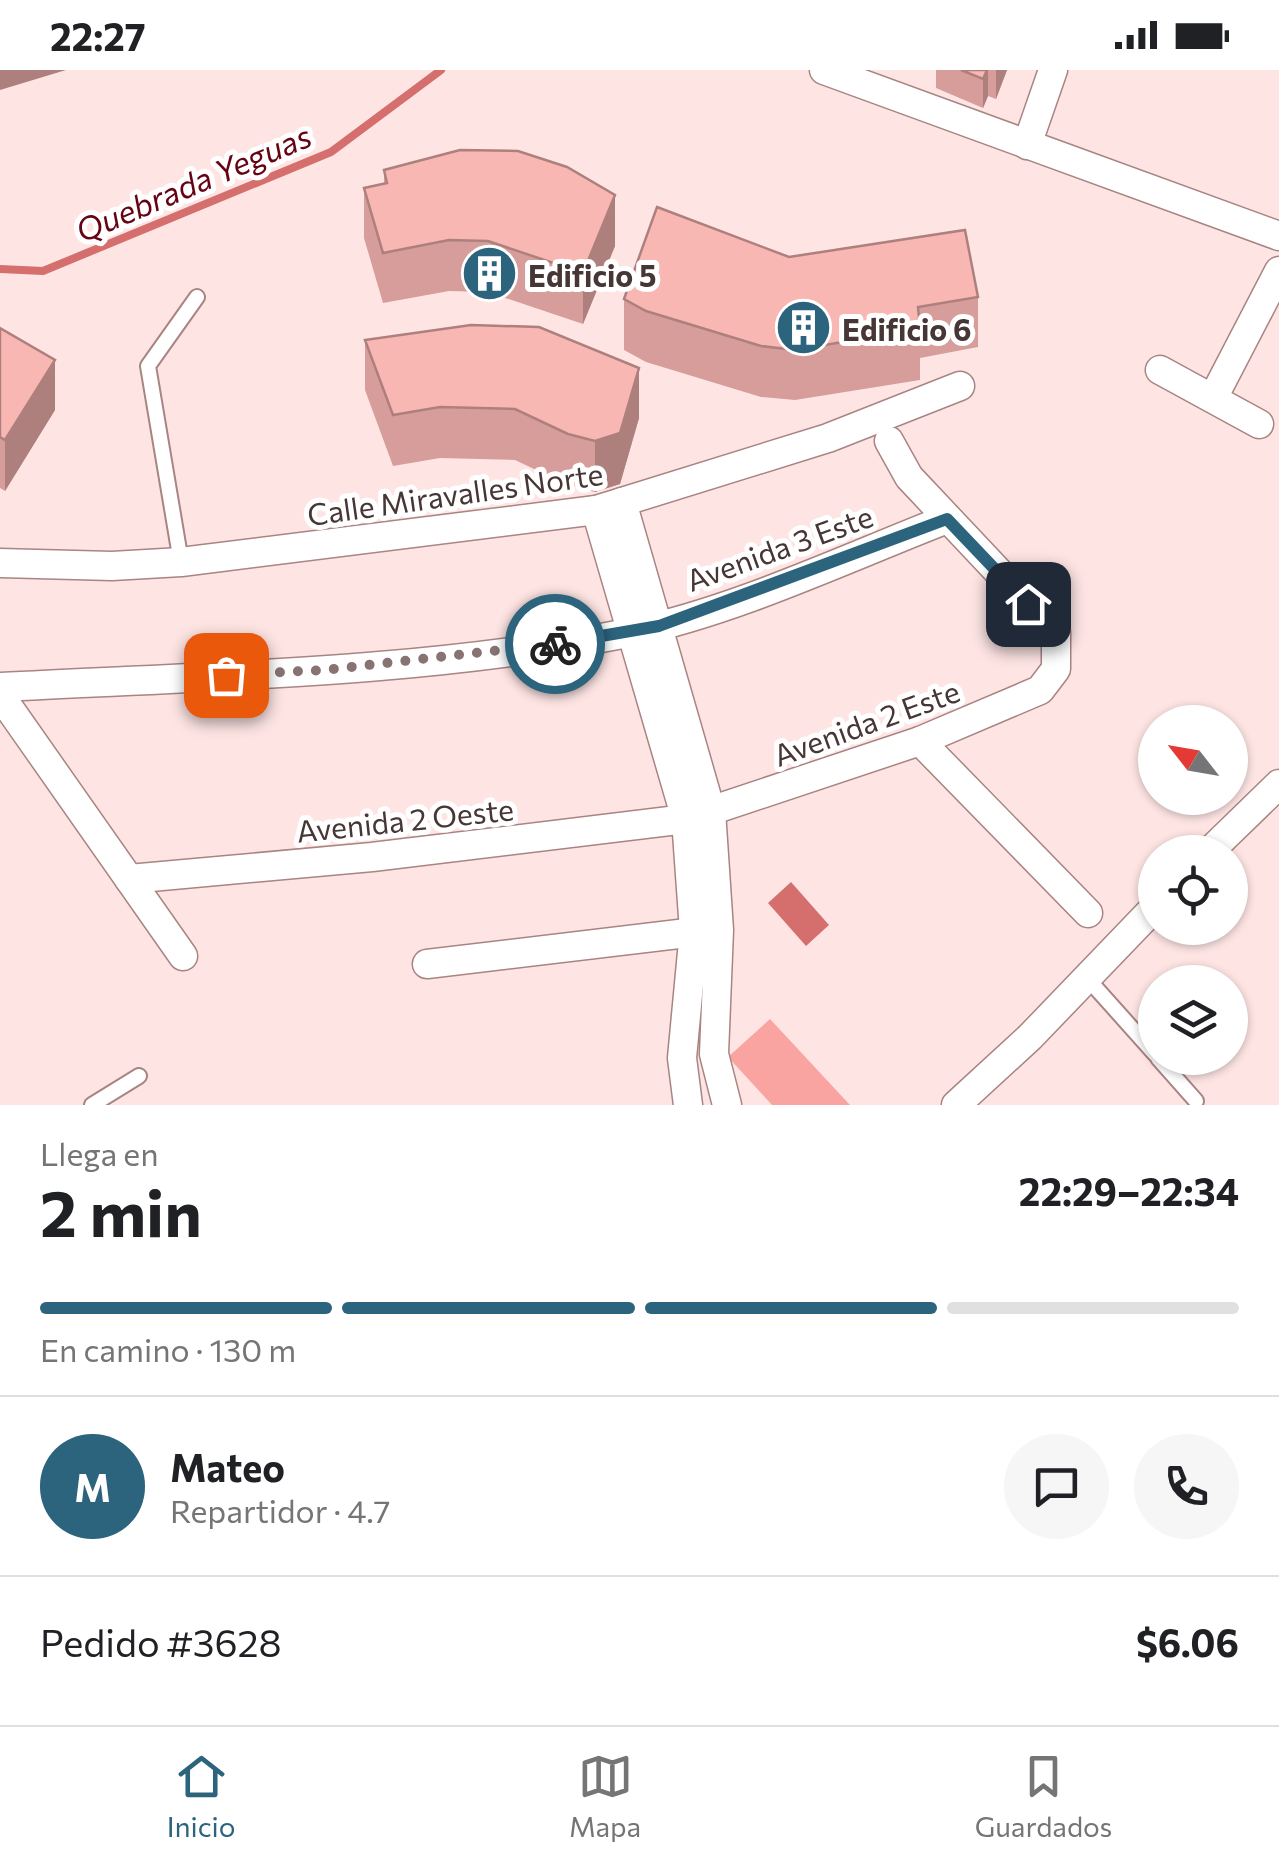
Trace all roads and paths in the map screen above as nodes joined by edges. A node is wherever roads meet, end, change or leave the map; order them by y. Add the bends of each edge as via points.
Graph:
1 (824, 70) edge
2 (1053, 70) edge
3 (1027, 144) junction
4 (1279, 236) edge
5 (1279, 271) edge
6 (198, 297) dead end
7 (1160, 370) dead end
8 (960, 386) dead end
9 (1212, 398) junction
10 (1260, 424) dead end
11 (889, 441) dead end
12 (609, 506) junction
13 (947, 519) junction
14 (0, 562) edge
15 (180, 562) junction
16 (646, 629) junction
17 (0, 691) edge
18 (920, 740) junction
19 (1279, 784) edge
20 (699, 815) junction
21 (1226, 835) edge
22 (129, 879) junction
23 (1088, 914) dead end
24 (1138, 926) edge
25 (706, 930) junction
26 (183, 956) dead end
27 (428, 964) dead end
28 (1088, 978) junction
29 (1138, 1035) edge
30 (1173, 1075) edge
31 (138, 1076) dead end
32 (1196, 1100) dead end
33 (92, 1105) edge
34 (688, 1105) edge
35 (727, 1105) edge
36 (956, 1105) edge

1 - 3 street
2 - 3 street
3 - 4 street
5 - 9 street
6 - 15 lane via 148,366
7 - 9 street
8 - 12 street, Calle Miravalles Norte via 828,438
9 - 10 street
11 - 13 street via 909,477
12 - 15 street, Calle Miravalles Norte
12 - 16 street
13 - 16 street, Avenida 3 Este
13 - 18 street, Avenida 2 Este via 1056,632 1056,668 1040,690
14 - 15 street, Calle Miravalles Norte
16 - 17 street, Avenida 3 Este via 324,670
16 - 20 street
17 - 22 street
18 - 20 street, Avenida 2 Este
18 - 23 street
19 - 21 street
20 - 22 street, Avenida 2 Oeste via 372,858
20 - 25 street
22 - 26 street
24 - 28 street
25 - 27 street
25 - 34 street via 682,1058
25 - 35 street via 714,1054
28 - 29 lane
28 - 36 street
30 - 32 lane
31 - 33 lane

